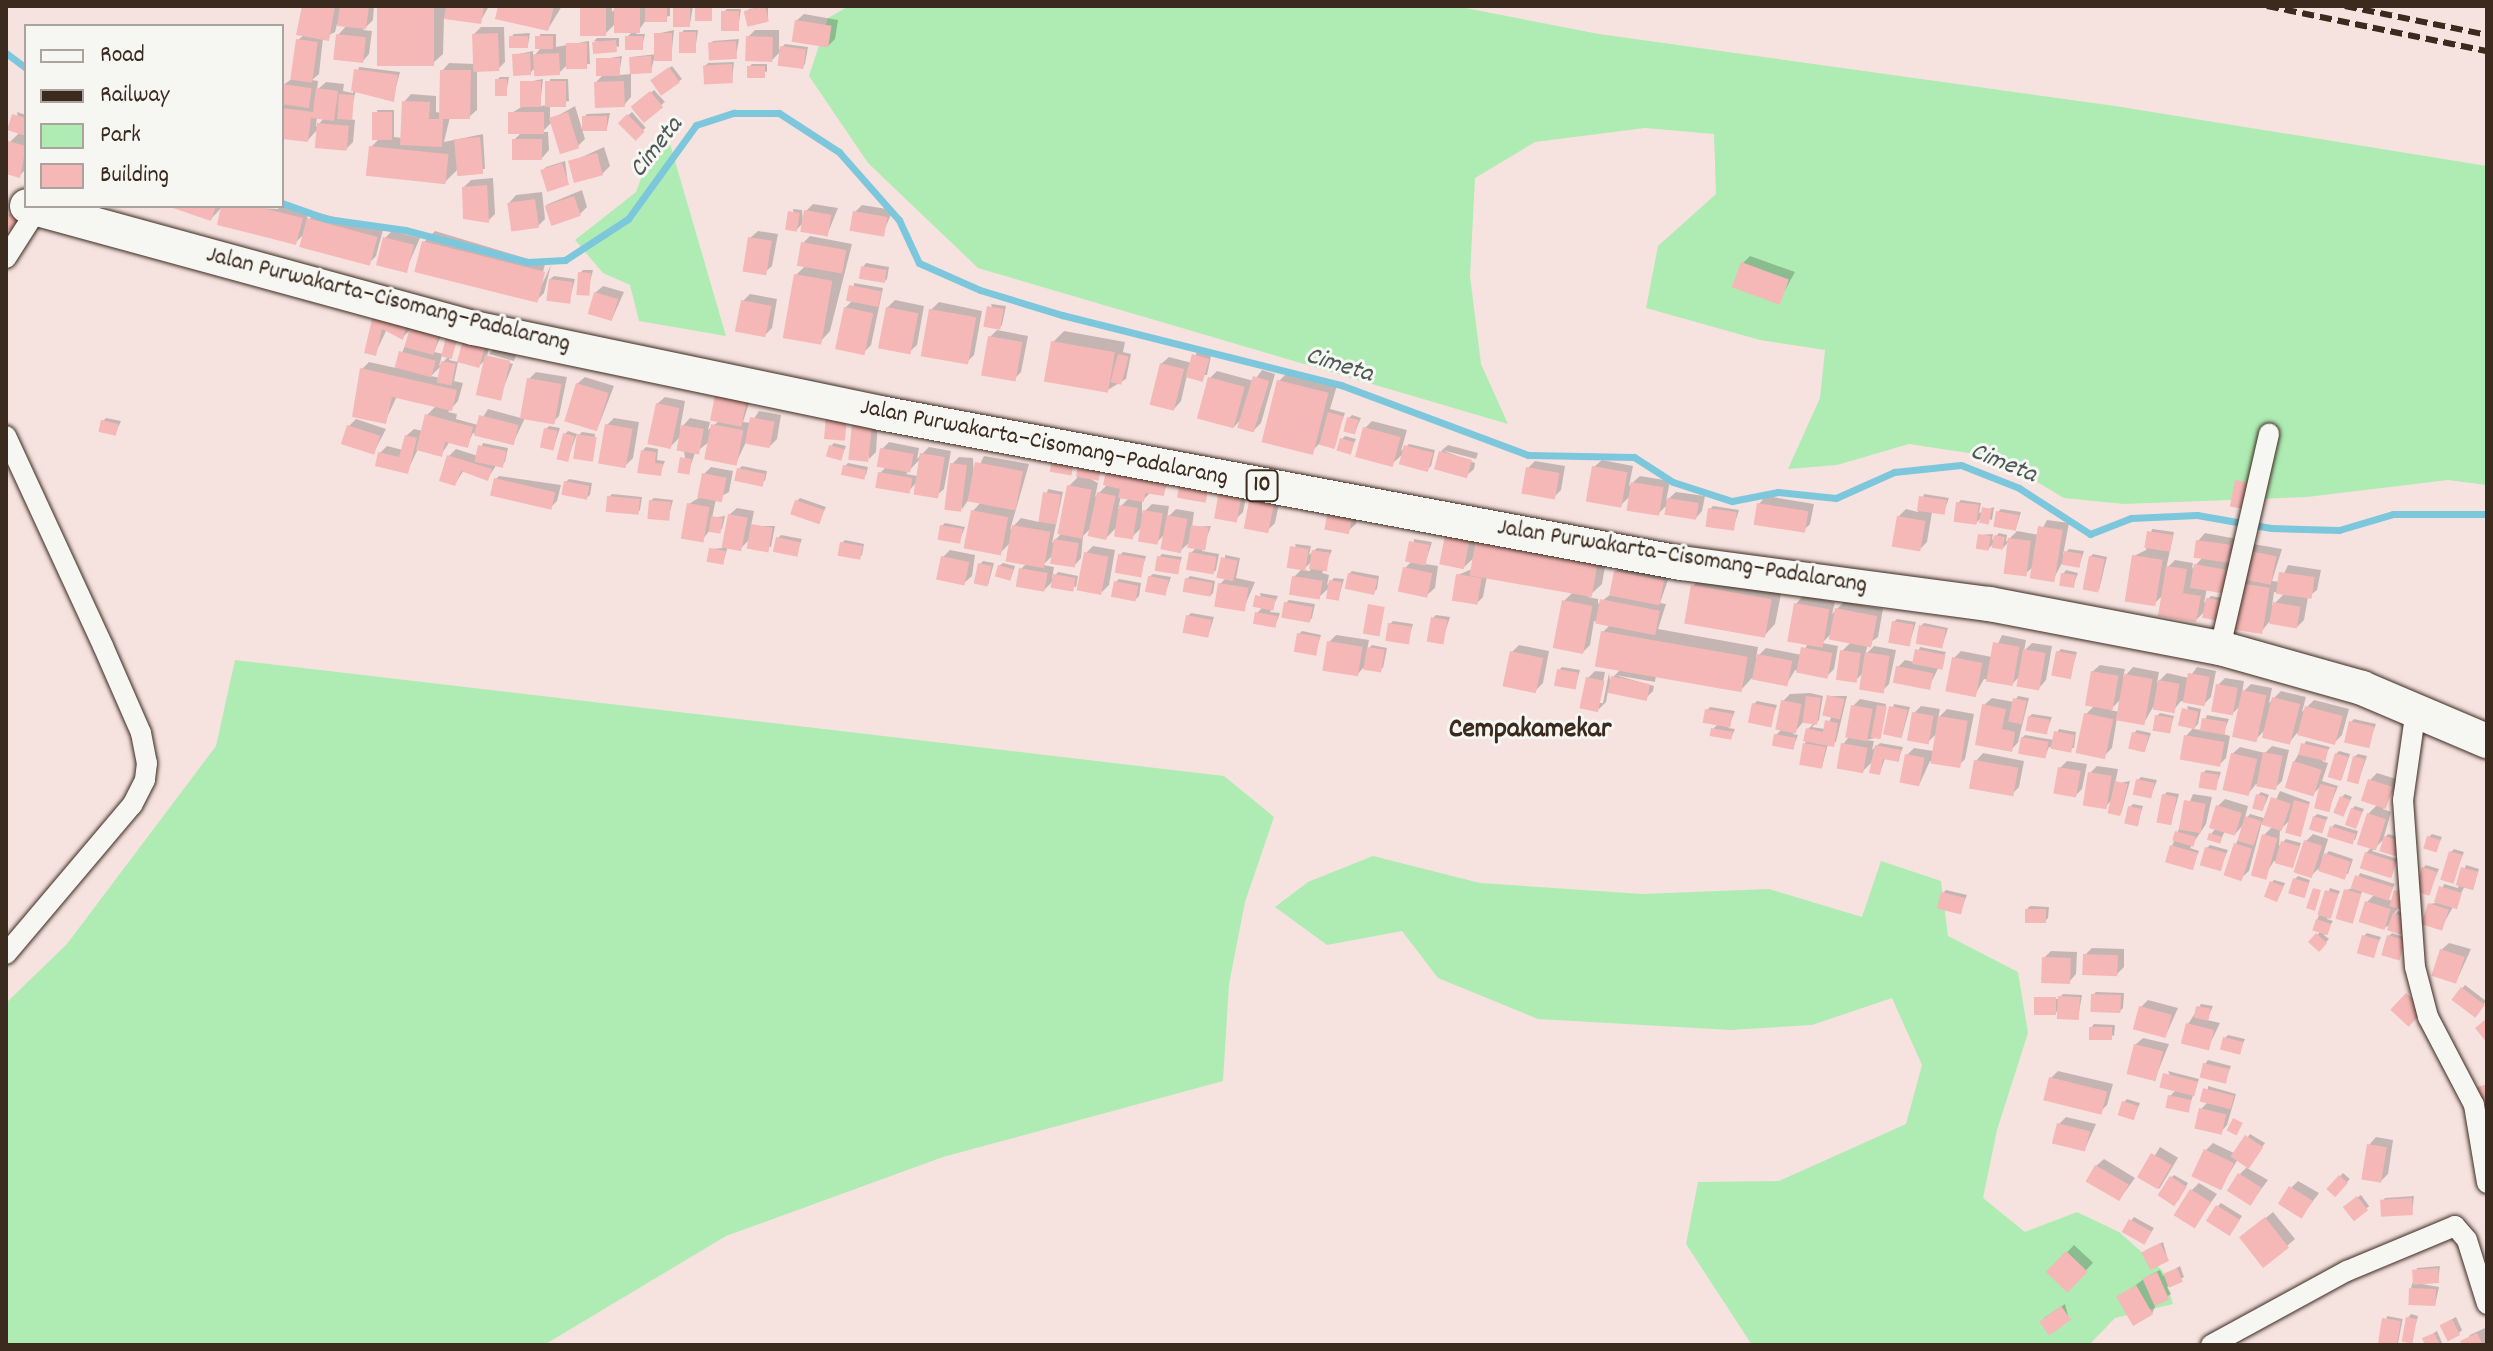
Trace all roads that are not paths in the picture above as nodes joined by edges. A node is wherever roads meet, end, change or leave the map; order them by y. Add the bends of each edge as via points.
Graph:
1 (24, 205) edge
2 (35, 208) edge
3 (6, 258) edge
4 (2269, 434) dead end
5 (6, 436) edge
6 (2220, 648) junction
7 (2416, 709) junction
8 (2487, 741) edge
9 (6, 954) edge
10 (2487, 1183) edge
11 (2487, 1304) edge
12 (2211, 1345) edge

1 - 3 street
2 - 6 highway, Jalan Purwakarta–Cisomang–Padalarang / 10 via 474,328 880,413 1666,560 1989,604
4 - 6 street
5 - 9 street via 141,733 147,763 132,805
6 - 7 highway, Jalan Purwakarta–Cisomang–Padalarang / 10 via 2362,688
7 - 8 highway, Jalan Purwakarta–Cisomang–Padalarang / 10
7 - 10 street via 2403,800 2415,967 2428,1017 2470,1093
11 - 12 street via 2467,1240 2455,1226 2347,1271

